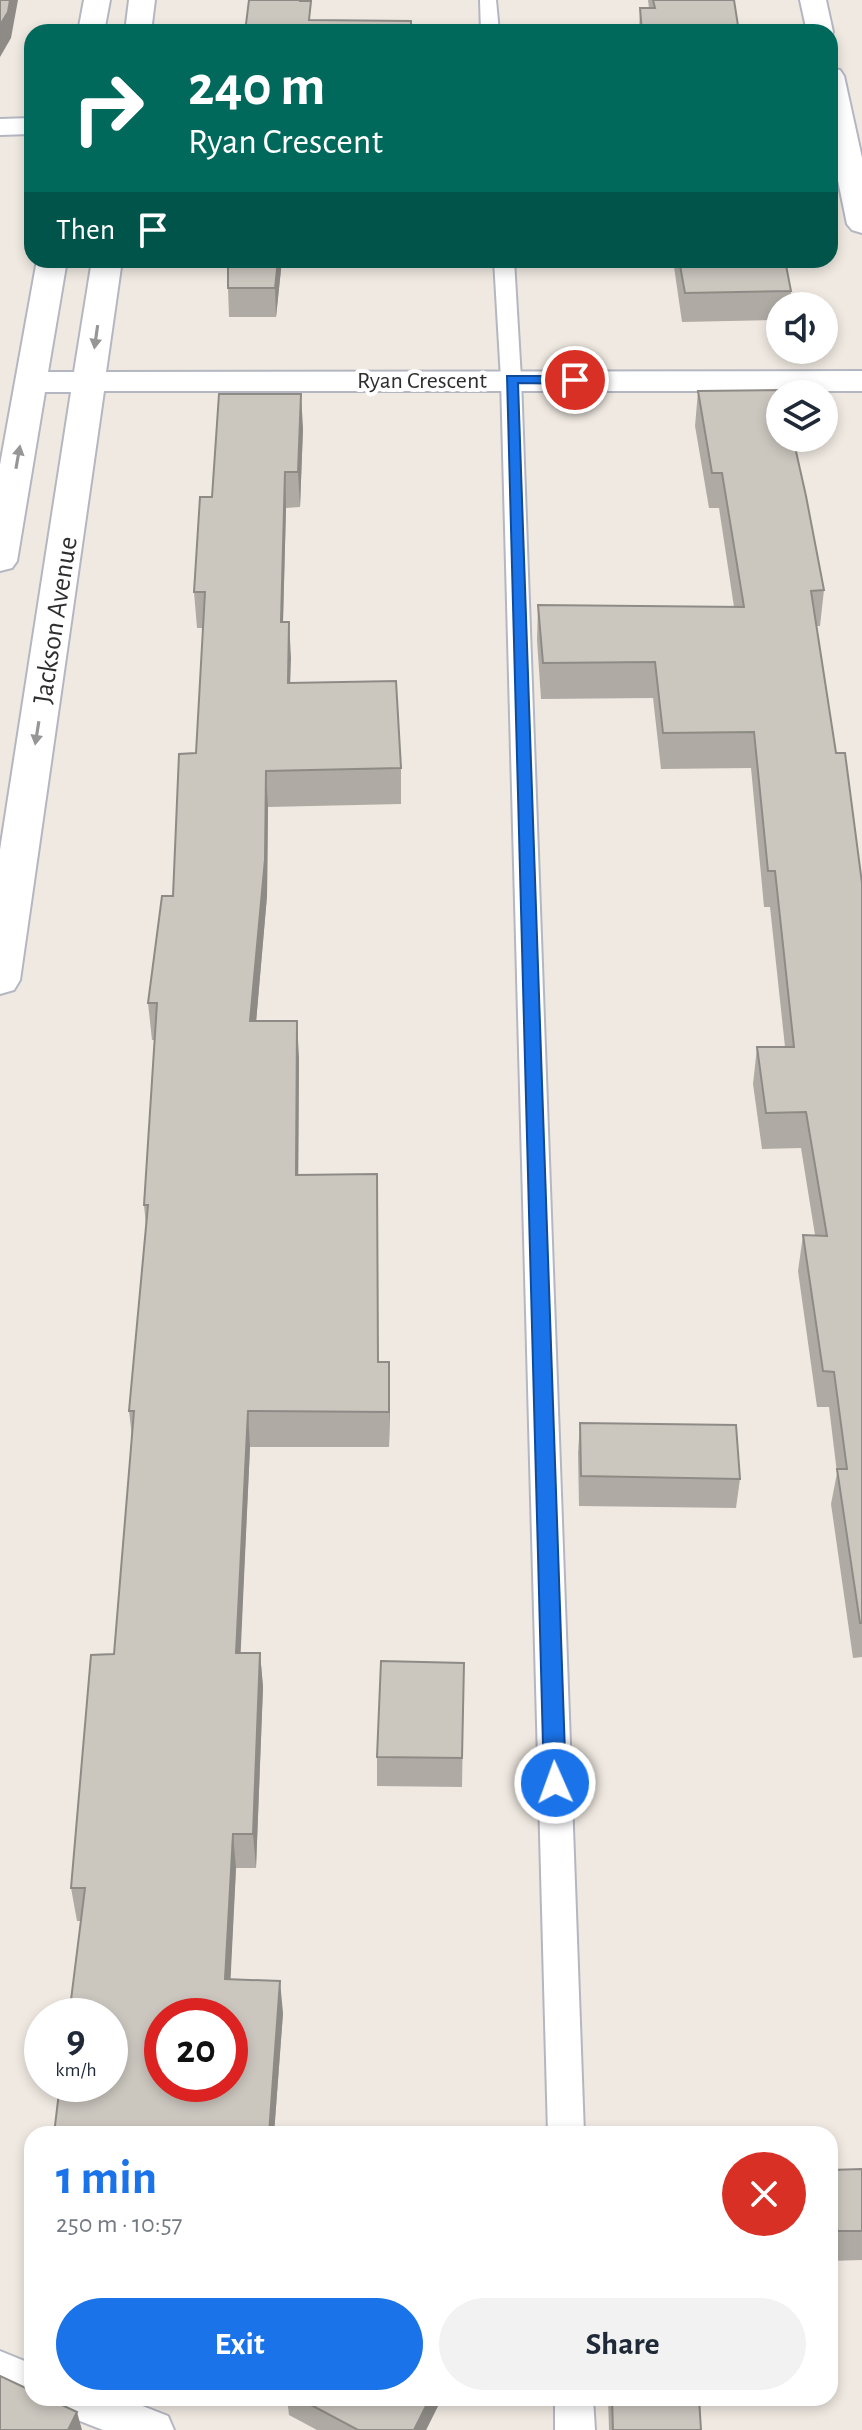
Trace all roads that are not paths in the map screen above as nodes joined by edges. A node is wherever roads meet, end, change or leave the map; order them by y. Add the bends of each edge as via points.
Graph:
1 (97, 0) edge
2 (142, 0) edge
3 (488, 0) edge
4 (813, 0) edge
5 (92, 24) edge
6 (139, 24) edge
7 (490, 24) edge
8 (818, 24) edge
9 (838, 108) edge
10 (24, 126) edge
11 (0, 127) edge
12 (858, 188) edge
13 (862, 224) edge
14 (51, 268) edge
15 (106, 268) edge
16 (504, 268) edge
17 (511, 379) junction
18 (862, 381) edge
19 (31, 382) junction
20 (90, 382) junction
21 (0, 561) edge
22 (0, 980) edge
23 (566, 2126) edge
24 (0, 2370) edge
25 (24, 2380) edge
26 (92, 2406) edge
27 (574, 2406) edge
28 (154, 2430) edge
29 (575, 2430) edge

1 - 5 street
2 - 6 street
3 - 7 lane
4 - 8 street
9 - 12 street
10 - 11 street
12 - 13 street
14 - 19 street
15 -> 20 street, Jackson Avenue
16 - 17 lane
17 - 18 street, Ryan Crescent
17 - 20 street, Ryan Crescent
17 - 23 lane
19 - 20 street, Ryan Crescent
21 -> 19 street
20 -> 22 street, Jackson Avenue
24 - 25 lane
26 - 28 lane
27 - 29 lane

